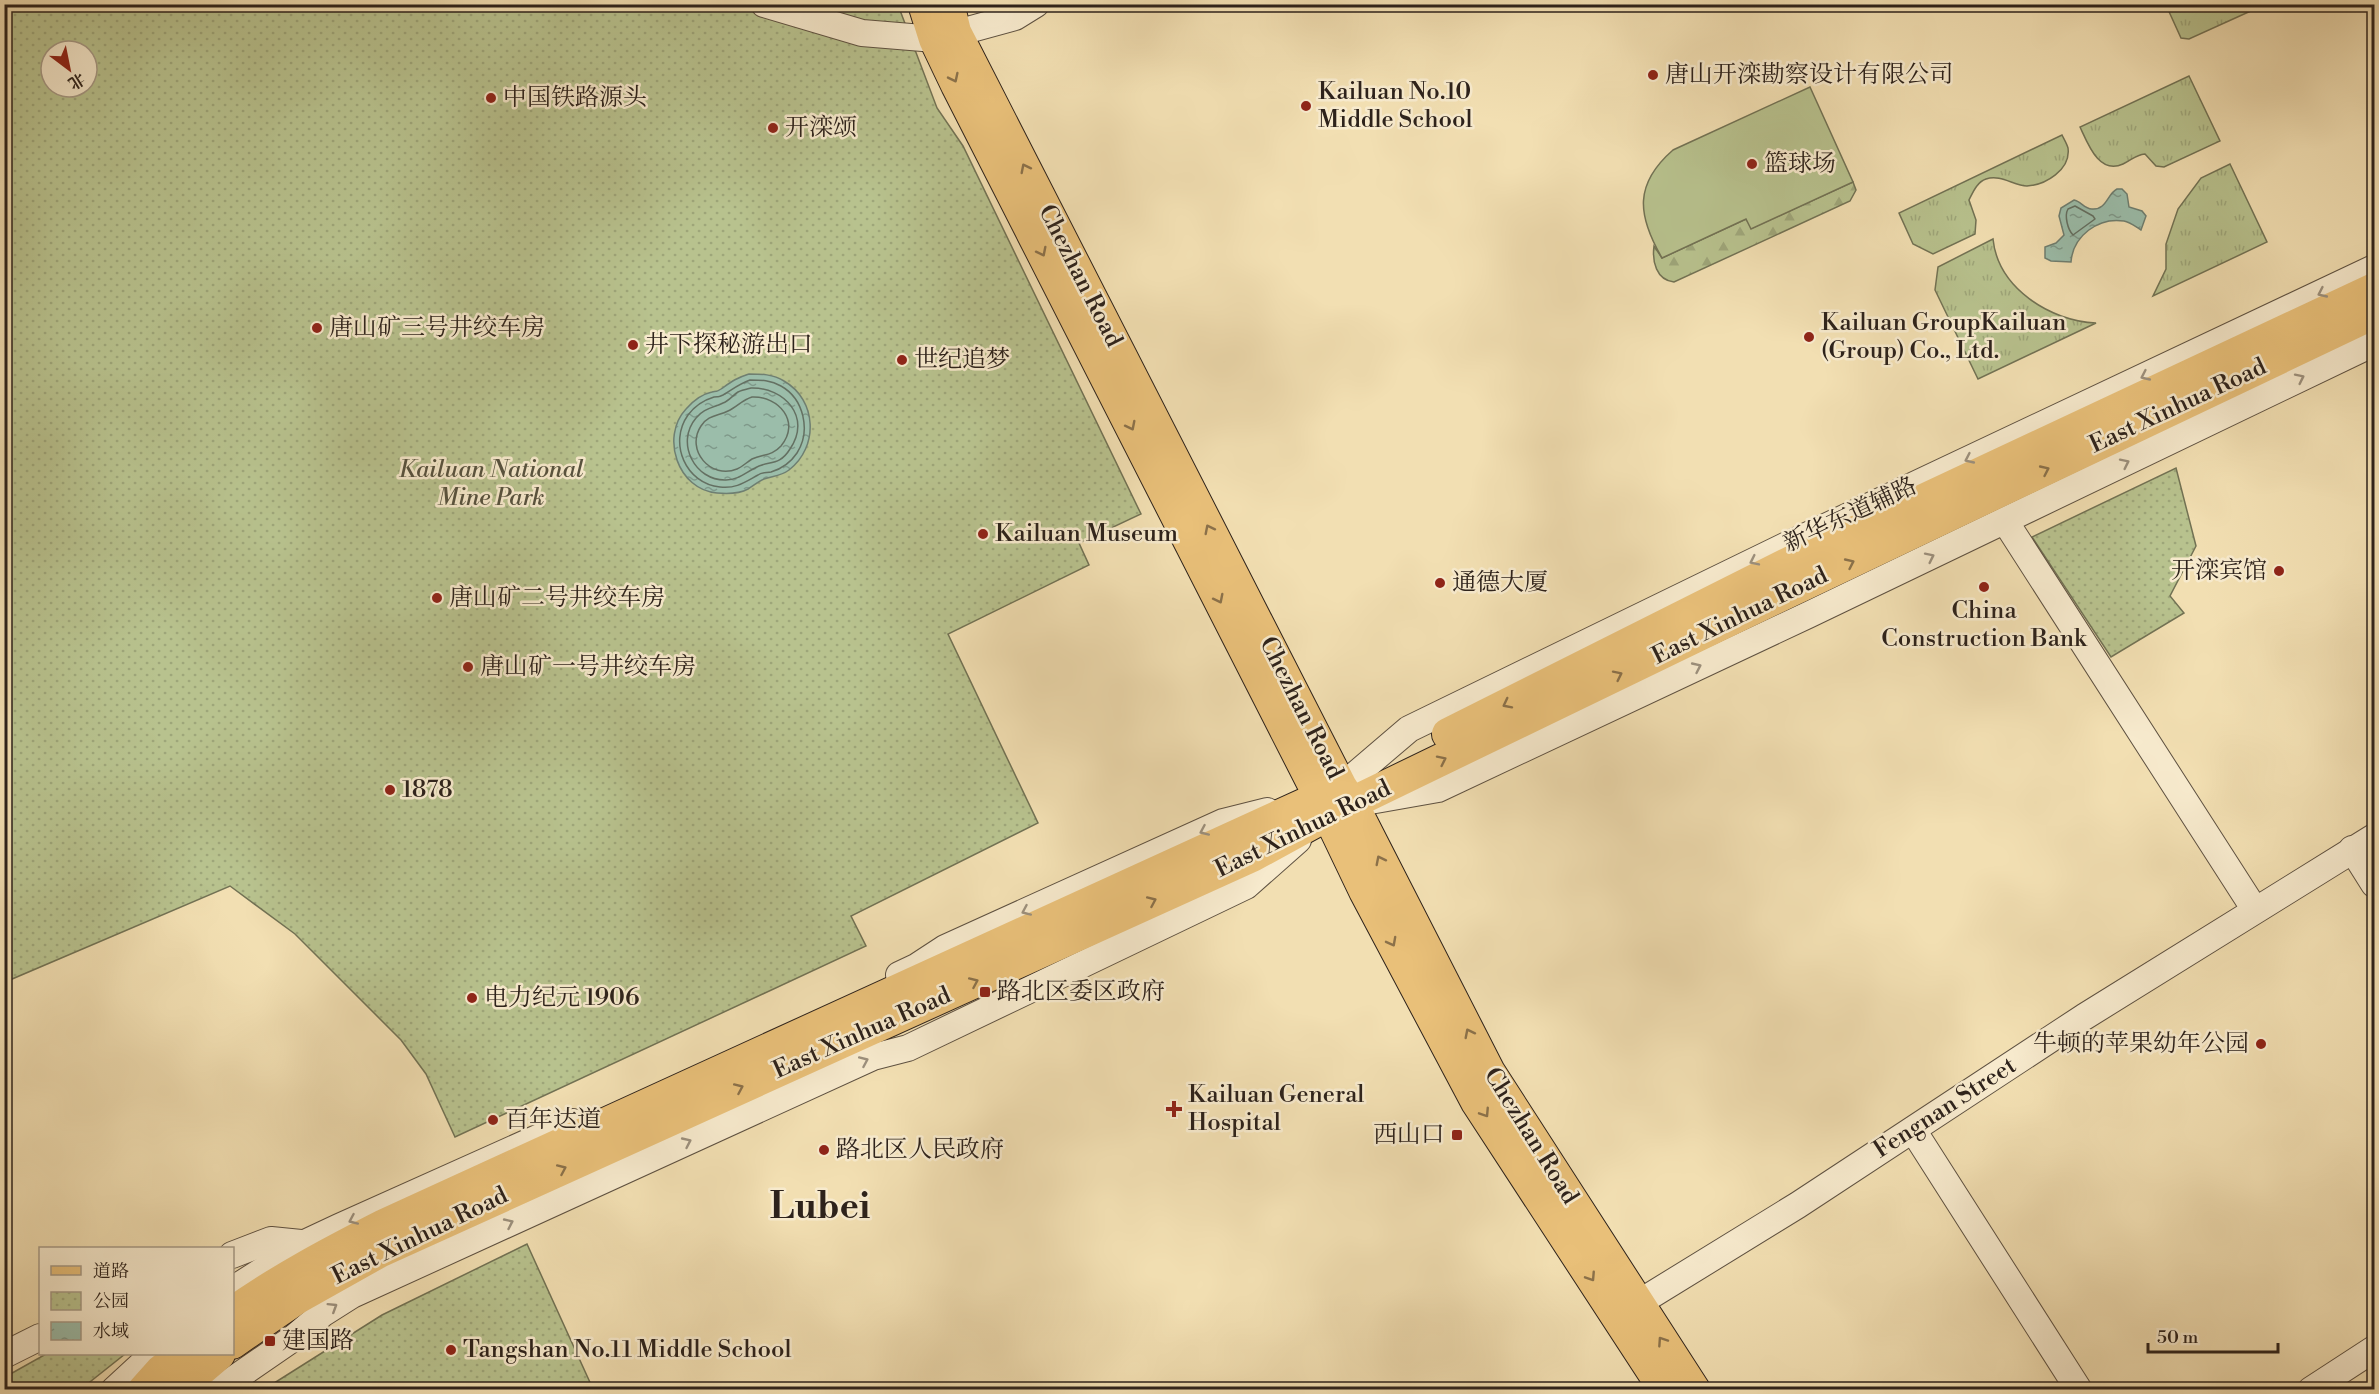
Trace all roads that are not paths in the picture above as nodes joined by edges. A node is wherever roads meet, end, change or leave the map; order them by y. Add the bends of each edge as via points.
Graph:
1 (764, 4) edge
2 (924, 4) edge
3 (1036, 4) edge
4 (946, 25) edge
5 (2374, 268) edge
6 (2374, 289) edge
7 (2374, 313) edge
8 (2374, 343) edge
9 (2005, 521) junction
10 (1335, 801) junction
11 (2374, 837) edge
12 (2352, 849) junction
13 (2374, 884) edge
14 (2255, 910) junction
15 (1913, 1130) junction
16 (319, 1247) junction
17 (234, 1254) edge
18 (234, 1289) edge
19 (1637, 1304) junction
20 (234, 1312) edge
21 (39, 1338) edge
22 (234, 1342) edge
23 (2374, 1348) edge
24 (4, 1355) edge
25 (151, 1355) edge
26 (180, 1355) edge
27 (217, 1355) edge
28 (114, 1389) edge
29 (144, 1389) edge
30 (177, 1389) edge
31 (218, 1389) edge
32 (1665, 1389) edge
33 (1694, 1389) edge
34 (2079, 1389) edge
35 (2311, 1389) edge

1 - 4 street via 862,33
2 - 4 main road, Chezhan Road
3 - 4 street via 1015,17
4 - 10 main road, Chezhan Road
5 -> 10 street, 新华东道辅路 via 1795,541 1409,729
6 -> 10 main road, East Xinhua Road via 1791,562
10 -> 7 main road, East Xinhua Road via 1794,589
9 -> 8 street
10 -> 9 street via 1438,789
9 - 14 street
10 -> 16 main road, East Xinhua Road
19 -> 10 main road, Chezhan Road via 1489,1072
22 -> 10 main road, East Xinhua Road via 297,1298 379,1252 1252,856
31 -> 10 street, 新华东道辅路 via 352,1295 873,1057 908,1048 1246,886
10 -> 32 main road, Chezhan Road via 1478,1102
11 - 12 street, Fengnan Street
12 - 13 street
12 - 14 street, Fengnan Street
14 - 15 street, Fengnan Street
15 - 19 street, Fengnan Street
15 - 34 street
16 - 17 street via 271,1240
16 - 18 street
16 - 20 main road, East Xinhua Road
33 -> 19 main road, Chezhan Road
21 - 24 street
23 - 35 street
25 - 28 street
26 - 29 main road
27 - 30 main road

